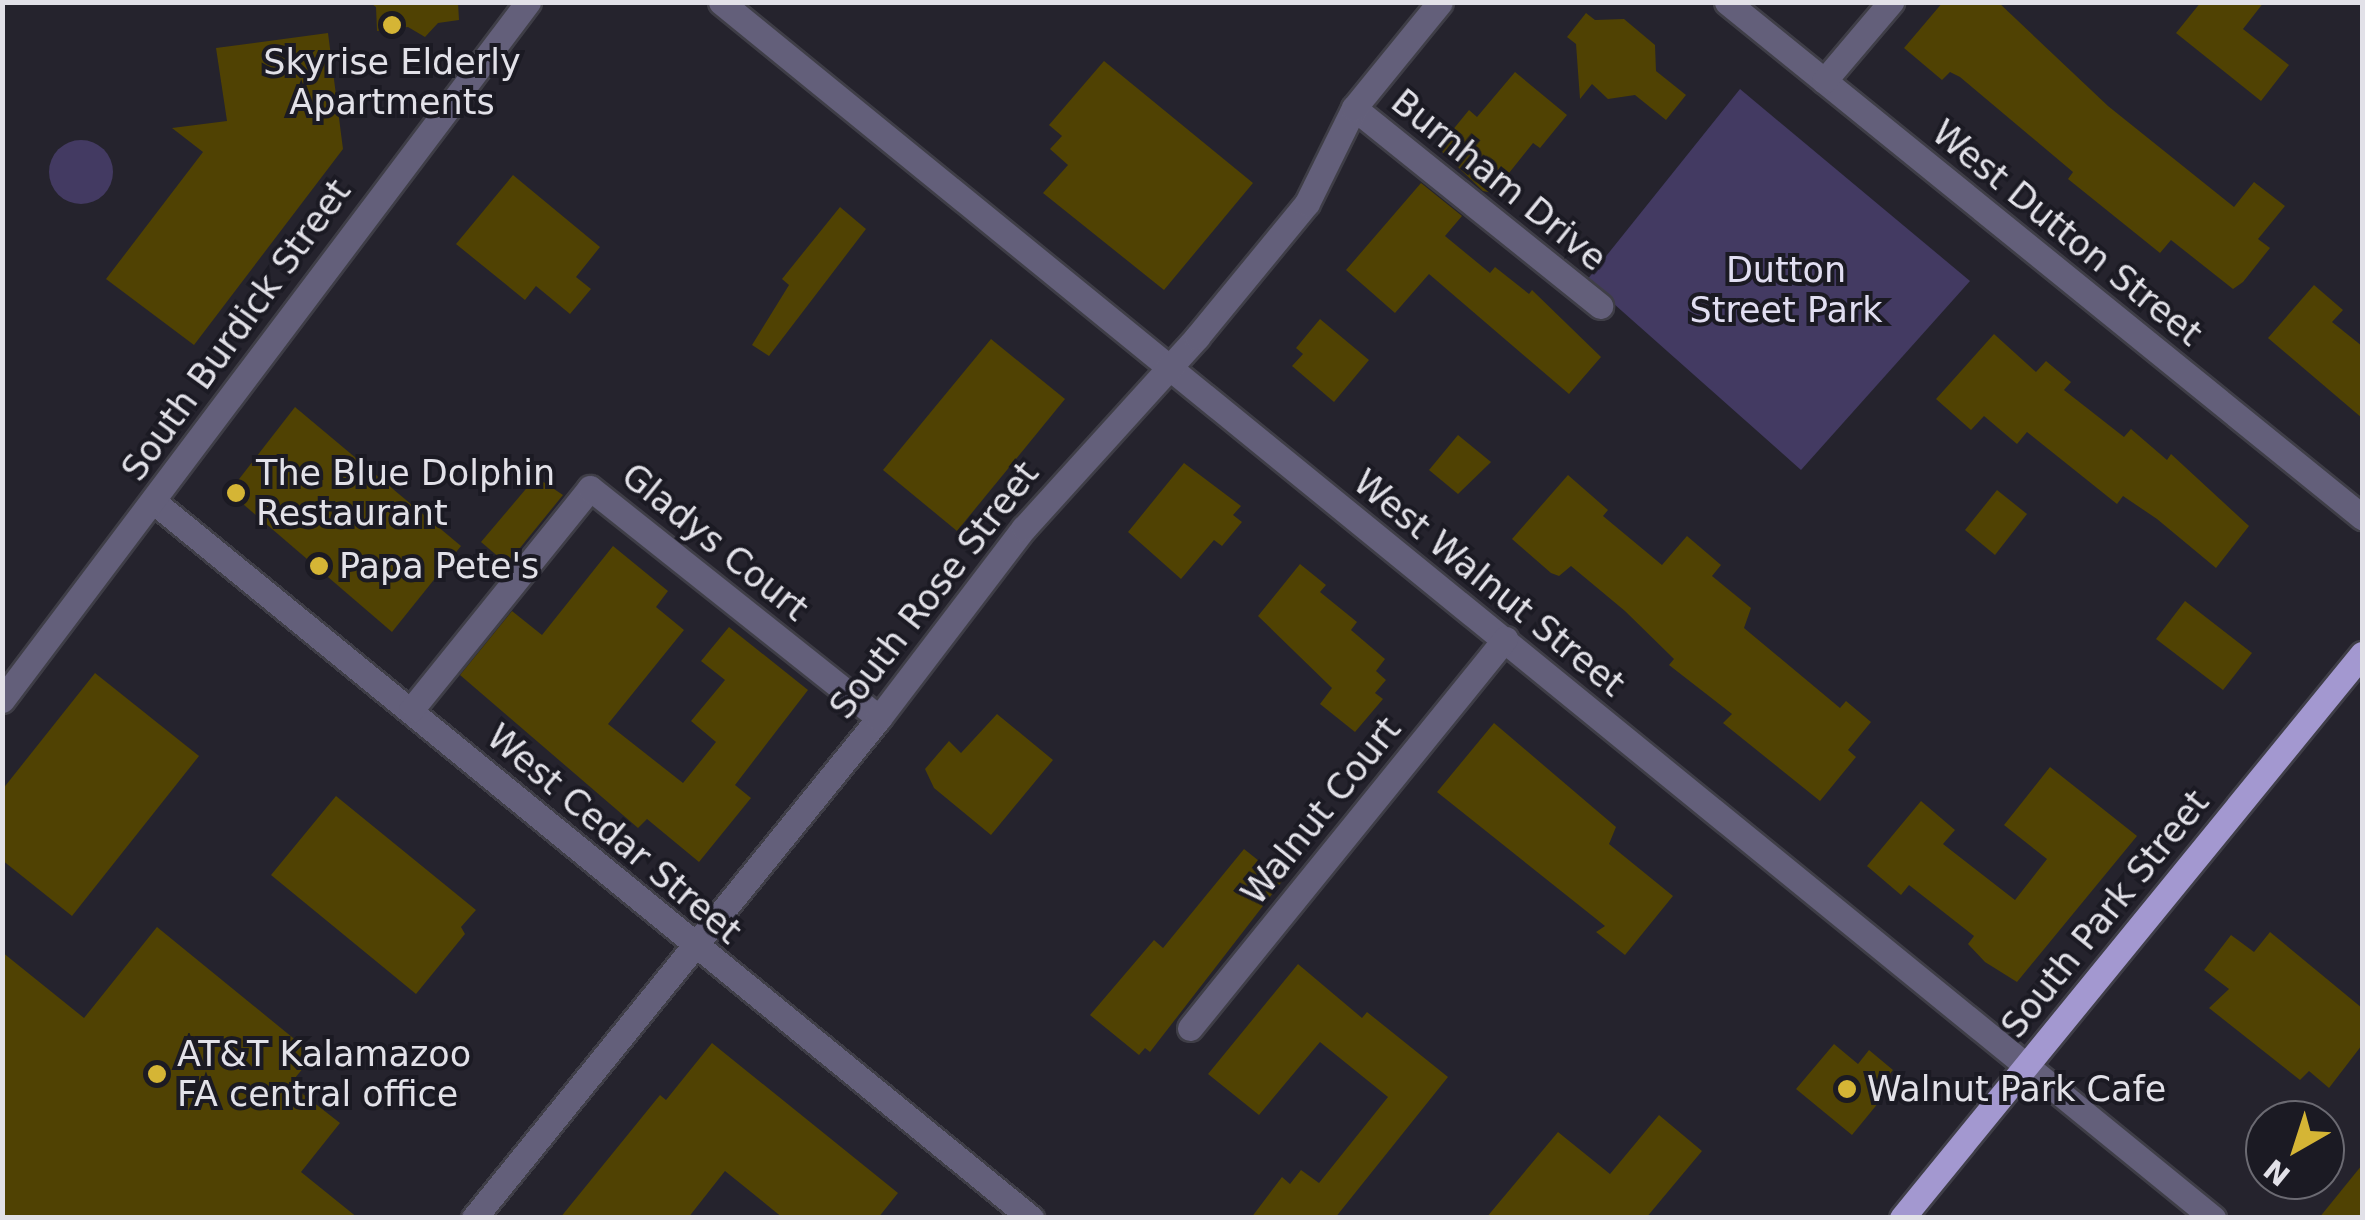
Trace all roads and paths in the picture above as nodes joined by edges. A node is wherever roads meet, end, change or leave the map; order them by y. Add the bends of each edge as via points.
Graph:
1 (528, 2) edge
2 (721, 2) edge
3 (1440, 2) edge
4 (1727, 2) edge
5 (1891, 2) edge
6 (1824, 81) junction
7 (1354, 108) junction
8 (1600, 306) dead end
9 (1166, 368) junction
10 (154, 502) junction
11 (2362, 517) edge
12 (1505, 639) junction
13 (2362, 654) edge
14 (2, 700) edge
15 (411, 710) junction
16 (878, 718) junction
17 (693, 946) junction
18 (1190, 1028) dead end
19 (2023, 1068) junction
20 (474, 1218) edge
21 (1031, 1218) edge
22 (1902, 1218) edge
23 (2213, 1218) edge

1 - 10 street, South Burdick Street
2 - 9 street, West Walnut Street
3 - 7 street, South Rose Street
4 - 6 street, West Dutton Street
5 - 6 street
6 - 11 street, West Dutton Street
7 - 8 street, Burnham Drive
7 - 9 street, South Rose Street via 1307,202
9 - 12 street, West Walnut Street
9 - 16 street, South Rose Street via 1024,528
10 - 14 street, South Burdick Street
10 - 15 street, West Cedar Street
12 - 18 street, Walnut Court
12 - 19 street, West Walnut Street
13 - 19 main road, South Park Street
15 - 16 street, Gladys Court via 590,488
15 - 17 street, West Cedar Street
16 - 17 street, South Rose Street
17 - 20 street, South Rose Street
17 - 21 street, West Cedar Street
19 - 22 main road, South Park Street
19 - 23 street, West Walnut Street

